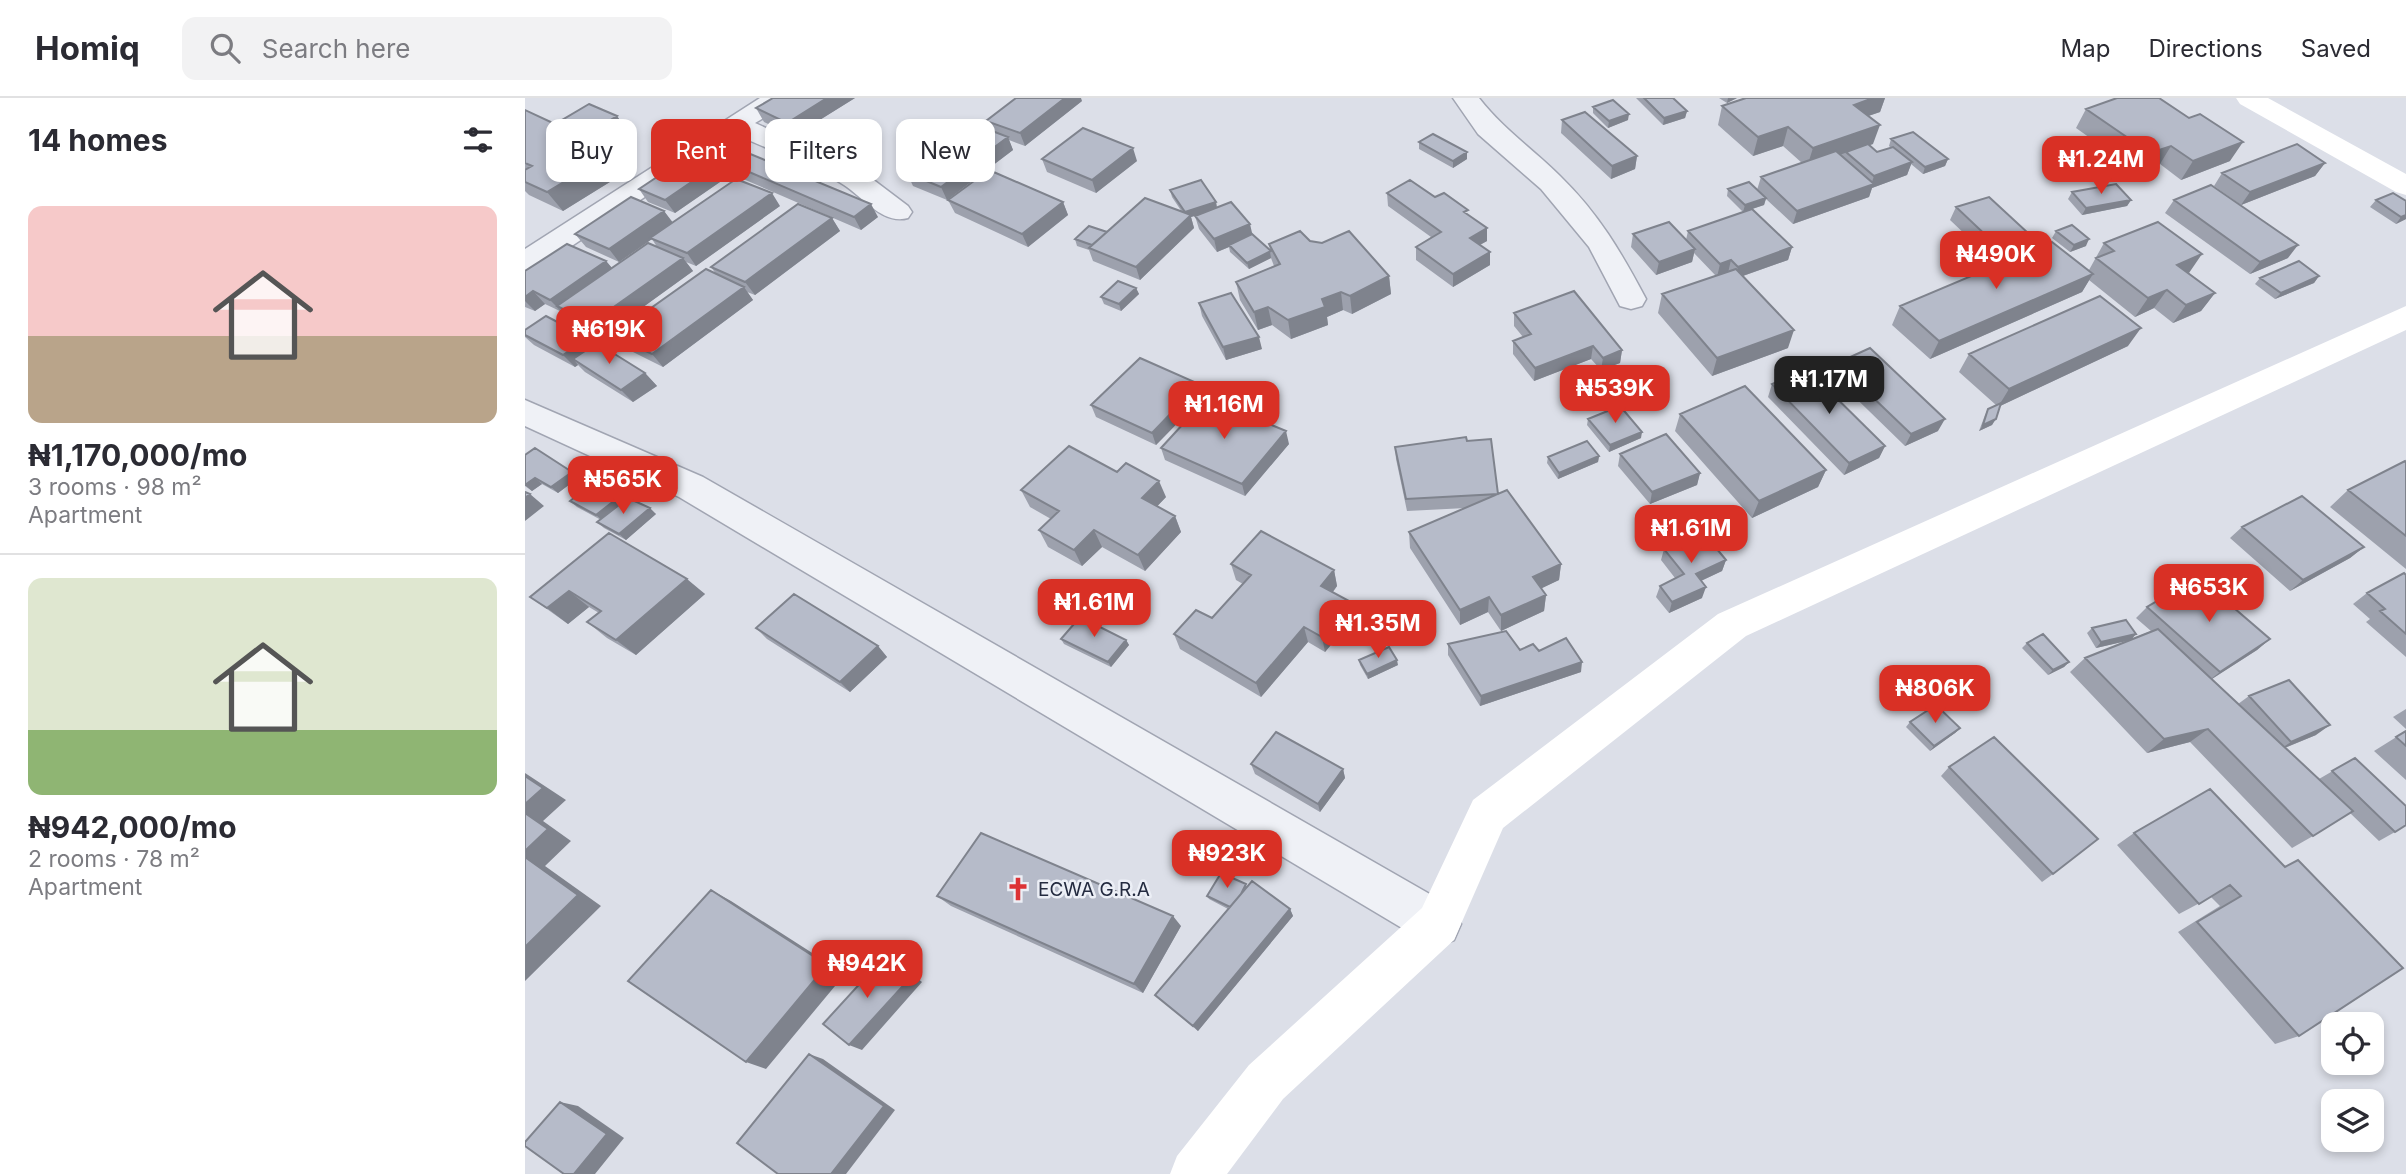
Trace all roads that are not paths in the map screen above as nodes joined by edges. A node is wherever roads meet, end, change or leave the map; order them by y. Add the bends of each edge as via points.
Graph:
1 (779, 98) edge
2 (1466, 98) edge
3 (2249, 98) edge
4 (743, 119) edge
5 (751, 131) edge
6 (651, 180) edge
7 (2406, 186) edge
8 (898, 212) dead end
9 (525, 263) edge
10 (1631, 299) dead end
11 (2406, 317) edge
12 (525, 412) edge
13 (1438, 924) junction
14 (1195, 1174) edge

1 - 4 street
2 - 10 street via 1488,128 1551,183 1602,243
3 - 7 street
5 - 8 street via 853,178
6 - 9 street
11 - 13 street via 1732,625 1488,814
12 - 13 street via 691,487
13 - 14 street via 1266,1082

